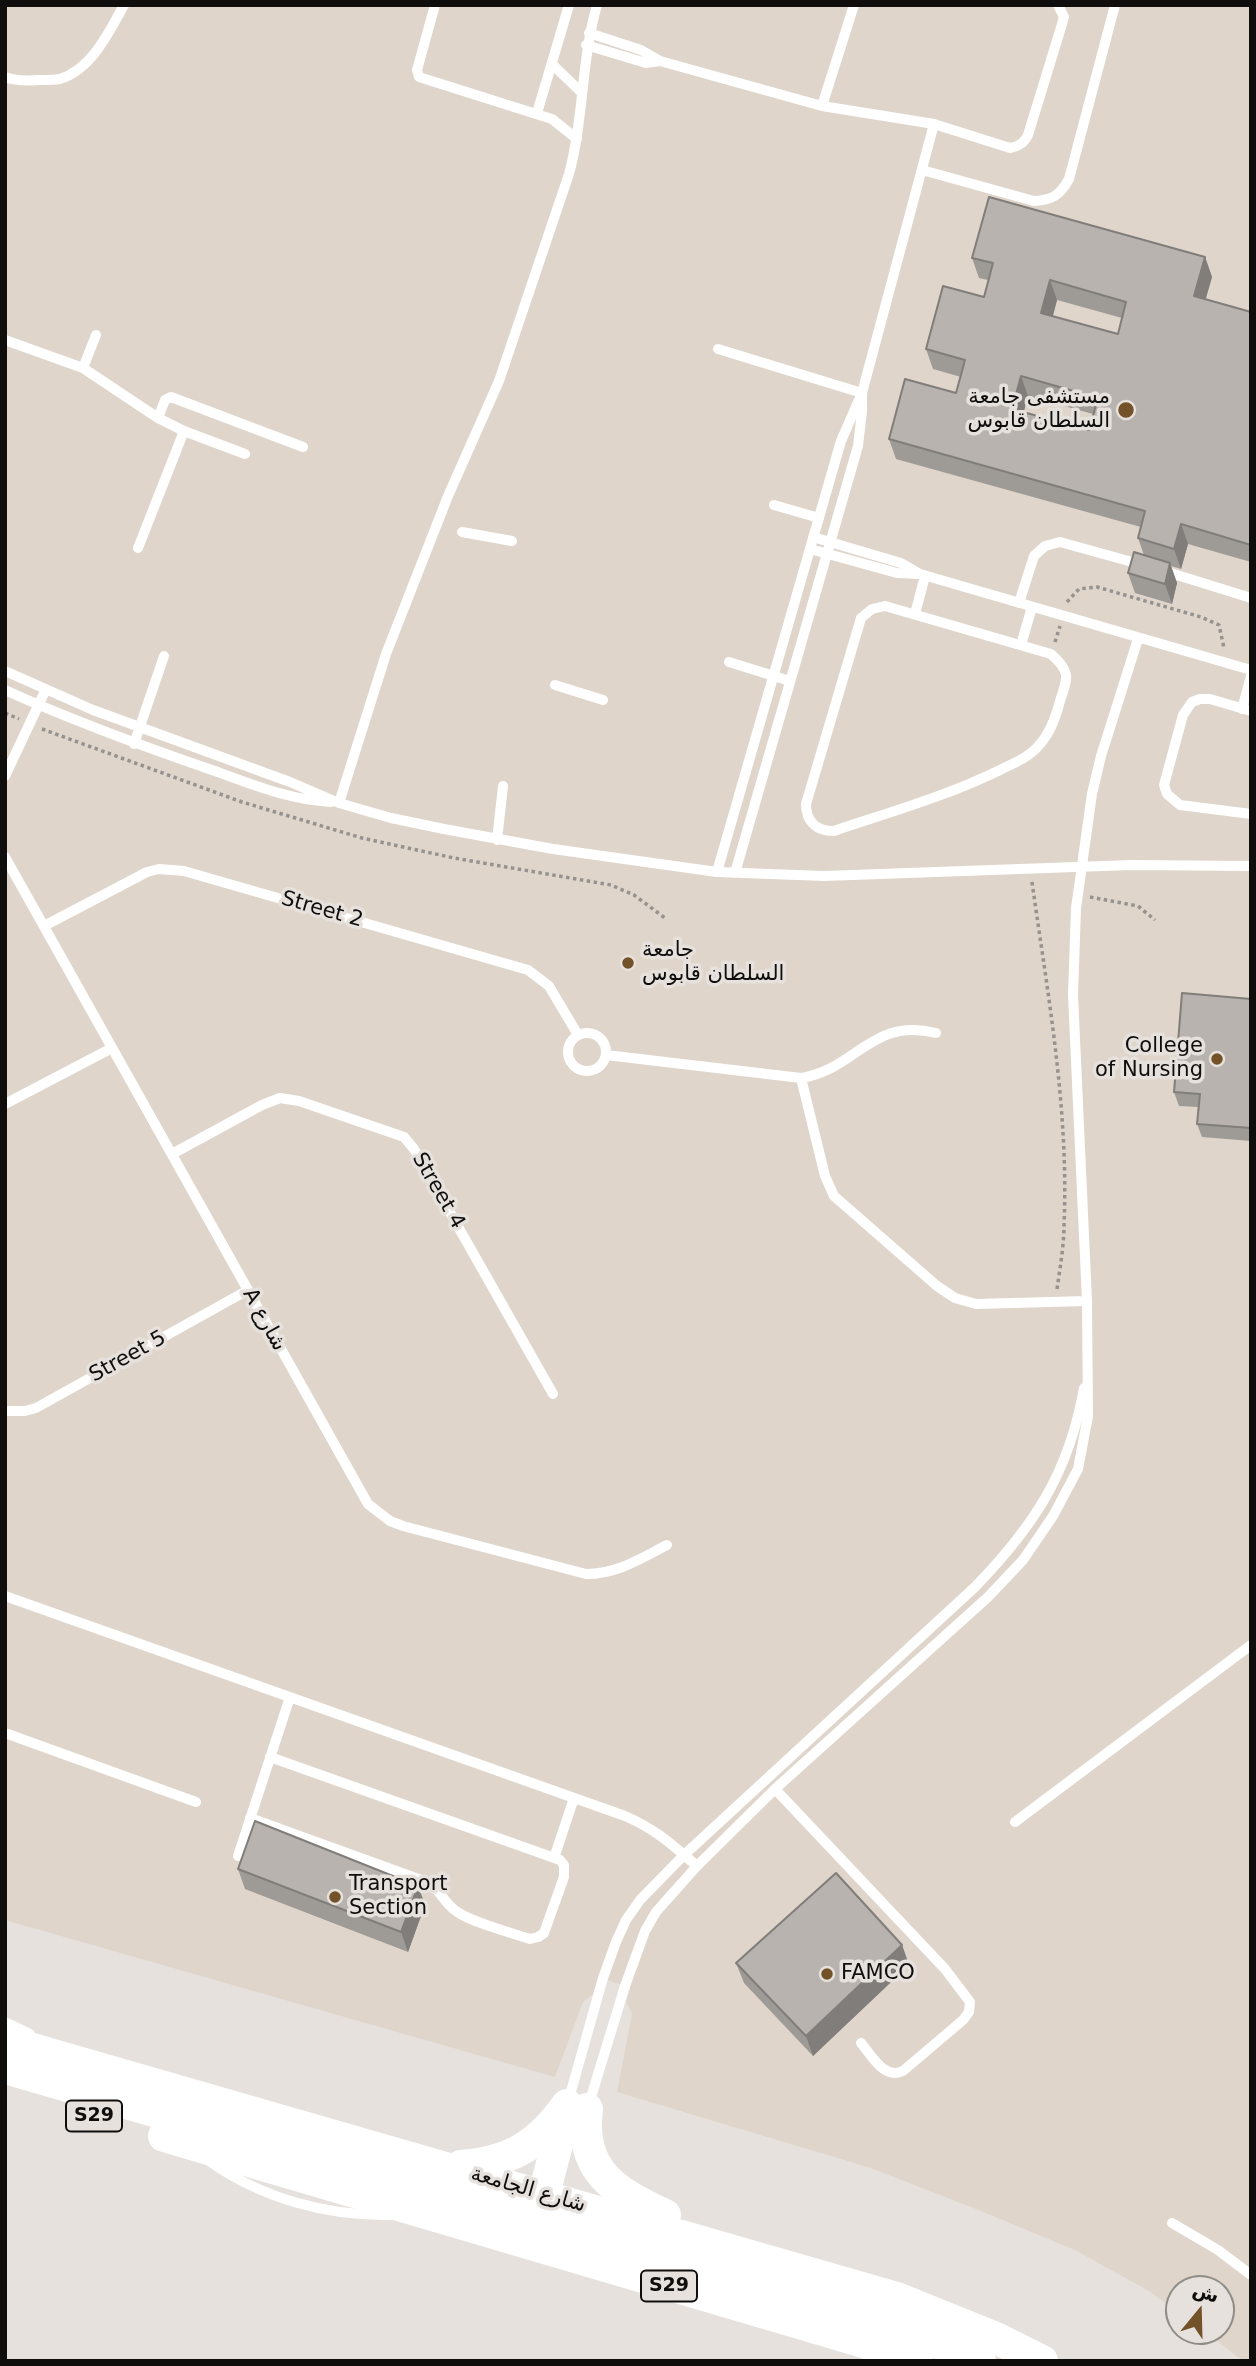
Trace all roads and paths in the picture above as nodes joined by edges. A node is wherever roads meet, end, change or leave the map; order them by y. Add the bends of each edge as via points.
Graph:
1 (124, 5) edge
2 (435, 5) edge
3 (569, 5) edge
4 (597, 5) edge
5 (854, 5) edge
6 (1058, 5) edge
7 (1115, 5) edge
8 (589, 33) junction
9 (586, 45) junction
10 (660, 61) junction
11 (552, 64) junction
12 (5, 77) edge
13 (582, 93) junction
14 (822, 106) junction
15 (537, 113) junction
16 (934, 124) junction
17 (577, 139) junction
18 (922, 170) junction
19 (96, 335) dead end
20 (5, 340) edge
21 (718, 349) dead end
22 (83, 368) junction
23 (862, 393) junction
24 (158, 418) junction
25 (184, 431) junction
26 (303, 447) dead end
27 (245, 454) dead end
28 (774, 505) dead end
29 (819, 518) junction
30 (462, 532) dead end
31 (814, 537) junction
32 (512, 541) dead end
33 (831, 542) junction
34 (138, 548) dead end
35 (810, 549) junction
36 (827, 554) junction
37 (922, 575) junction
38 (1251, 598) edge
39 (1019, 603) junction
40 (1032, 607) junction
41 (915, 614) junction
42 (1063, 616) junction
43 (1138, 639) junction
44 (1021, 645) junction
45 (1051, 654) junction
46 (164, 656) dead end
47 (729, 662) dead end
48 (1222, 662) junction
49 (1251, 670) edge
50 (5, 671) edge
51 (774, 676) junction
52 (1251, 676) edge
53 (790, 681) junction
54 (555, 685) dead end
55 (46, 689) junction
56 (5, 690) edge
57 (603, 700) dead end
58 (39, 705) junction
59 (1246, 710) edge
60 (5, 713) edge
61 (30, 724) junction
62 (140, 728) junction
63 (134, 744) junction
64 (5, 776) edge
65 (503, 786) dead end
66 (339, 803) junction
67 (1251, 814) edge
68 (497, 840) junction
69 (5, 857) edge
70 (1251, 866) edge
71 (1030, 870) junction
72 (717, 872) junction
73 (735, 873) junction
74 (1095, 898) dead end
75 (665, 918) dead end
76 (1156, 920) dead end
77 (44, 926) junction
78 (936, 1033) dead end
79 (578, 1035) junction
80 (112, 1048) junction
81 (606, 1055) junction
82 (801, 1078) junction
83 (5, 1104) edge
84 (172, 1154) junction
85 (248, 1290) junction
86 (1087, 1301) junction
87 (1055, 1302) junction
88 (1088, 1363) junction
89 (553, 1394) dead end
90 (5, 1411) edge
91 (667, 1545) dead end
92 (5, 1596) edge
93 (1251, 1645) edge
94 (290, 1697) junction
95 (5, 1733) edge
96 (270, 1757) junction
97 (775, 1789) junction
98 (574, 1798) junction
99 (196, 1802) dead end
100 (250, 1818) junction
101 (1015, 1822) dead end
102 (684, 1855) junction
103 (238, 1856) dead end
104 (554, 1858) junction
105 (697, 1866) junction
106 (5, 2022) edge
107 (5, 2041) edge
108 (861, 2043) dead end
109 (72, 2060) junction
110 (5, 2068) edge
111 (5, 2089) edge
112 (577, 2107) junction
113 (439, 2165) junction
114 (544, 2205) junction
115 (1172, 2223) dead end
116 (748, 2254) junction
117 (1251, 2275) edge
118 (916, 2361) edge
119 (980, 2361) edge
120 (1042, 2361) edge

1 - 12 lane via 105,41 82,66 60,79
2 - 15 lane via 417,69 419,77
3 - 11 lane
4 - 8 lane
5 - 14 lane
6 - 16 lane via 1064,17 1025,142 1010,148
7 - 18 lane via 1062,192 1049,201 1034,201
8 - 9 lane
8 - 10 lane via 642,50
9 - 10 lane via 646,63
9 - 13 lane
10 - 14 lane
11 - 13 lane
11 - 15 lane
13 - 17 lane
14 - 16 lane
15 - 17 lane
16 - 18 lane
17 - 66 lane via 499,381 386,654
18 - 23 lane
19 - 22 lane
20 - 22 lane
21 - 23 lane
22 - 24 lane
23 - 29 lane via 846,425
23 - 33 lane via 858,446
24 - 25 lane
24 - 26 lane via 172,397
25 - 27 lane
25 - 34 lane
28 - 29 lane
29 - 31 lane
30 - 32 lane
31 - 33 lane
31 - 35 lane
33 - 36 lane
33 - 37 lane via 901,563
35 - 36 lane
35 - 51 lane
36 - 37 lane
36 - 53 lane
37 - 39 lane
37 - 41 lane
38 - 39 lane via 1060,542 1045,546 1034,556
39 - 40 lane
40 - 42 lane
40 - 44 lane
41 - 44 lane
41 - 45 lane via 885,606 861,618 806,804 806,813 817,828 834,831 920,803 1028,756 1049,732 1065,686 1063,665
42 - 43 lane
42 - 45 path
42 - 48 path via 1068,600 1079,589 1097,587 1220,625
43 - 48 lane
43 - 86 lane via 1101,756 1076,908 1073,995
44 - 45 lane
46 - 62 lane
47 - 51 lane
48 - 49 lane
50 - 55 lane
51 - 53 lane
51 - 72 lane
52 - 59 lane
53 - 73 lane
54 - 57 lane
55 - 58 lane
55 - 62 lane
56 - 58 lane
58 - 61 lane
58 - 63 lane
59 - 67 lane via 1210,699 1199,699 1186,708 1164,785 1172,801 1180,805
60 - 61 path
61 - 64 lane
61 - 75 path via 242,802 362,838 611,885
62 - 63 lane
62 - 66 lane
63 - 66 lane via 284,795
65 - 68 lane
66 - 68 lane
68 - 72 lane
69 - 77 lane, A شارع
70 - 71 lane
71 - 73 lane via 824,876
71 - 87 path via 1057,1051 1062,1130 1065,1226
72 - 73 lane
74 - 76 path via 1138,906
77 - 79 lane, Street 2 via 147,872 184,871 528,970 549,986
77 - 80 lane, A شارع
78 - 82 lane via 905,1029 889,1033 824,1073
79 - 81 lane via 598,1036
79 - 81 lane via 569,1046 573,1066 593,1070
80 - 83 lane
80 - 84 lane, A شارع
81 - 82 lane
82 - 87 lane via 825,1176 841,1205 955,1298 976,1304
84 - 85 lane, A شارع
84 - 89 lane, Street 4 via 280,1098 404,1137
85 - 90 lane, Street 5 via 36,1408
85 - 91 lane, A شارع via 360,1493 390,1521 586,1574 616,1571
86 - 87 lane
86 - 88 lane
88 - 97 lane via 1088,1416 1078,1469 1054,1516 1023,1560
88 - 102 lane via 1079,1414 1063,1463 1011,1550
92 - 94 lane
93 - 101 lane
94 - 96 lane
94 - 98 lane
95 - 99 lane
96 - 100 lane
96 - 104 lane
97 - 105 lane
97 - 108 lane via 945,1969 970,2002 963,2020 897,2074 883,2069
98 - 102 lane via 647,1826
98 - 104 lane
100 - 103 lane
100 - 104 lane via 424,1881 437,1888 461,1915 530,1939 544,1933 564,1877 564,1865
102 - 105 lane
102 - 112 lane via 640,1900 616,1942 603,1978
105 - 112 lane via 645,1931
106 - 109 lane
107 - 109 main road, شارع الجامعة / S29
109 - 113 main road, شارع الجامعة / S29
110 - 114 main road, شارع الجامعة
111 - 118 main road, S29
112 - 113 main road via 512,2154 482,2164
112 - 114 main road
112 - 116 main road via 587,2148 607,2182 650,2208
113 - 114 main road, شارع الجامعة / S29
114 - 116 main road, شارع الجامعة / S29
114 - 119 main road, شارع الجامعة via 577,2233 884,2323
115 - 117 lane
116 - 120 main road, شارع الجامعة / S29 via 897,2298 996,2337

